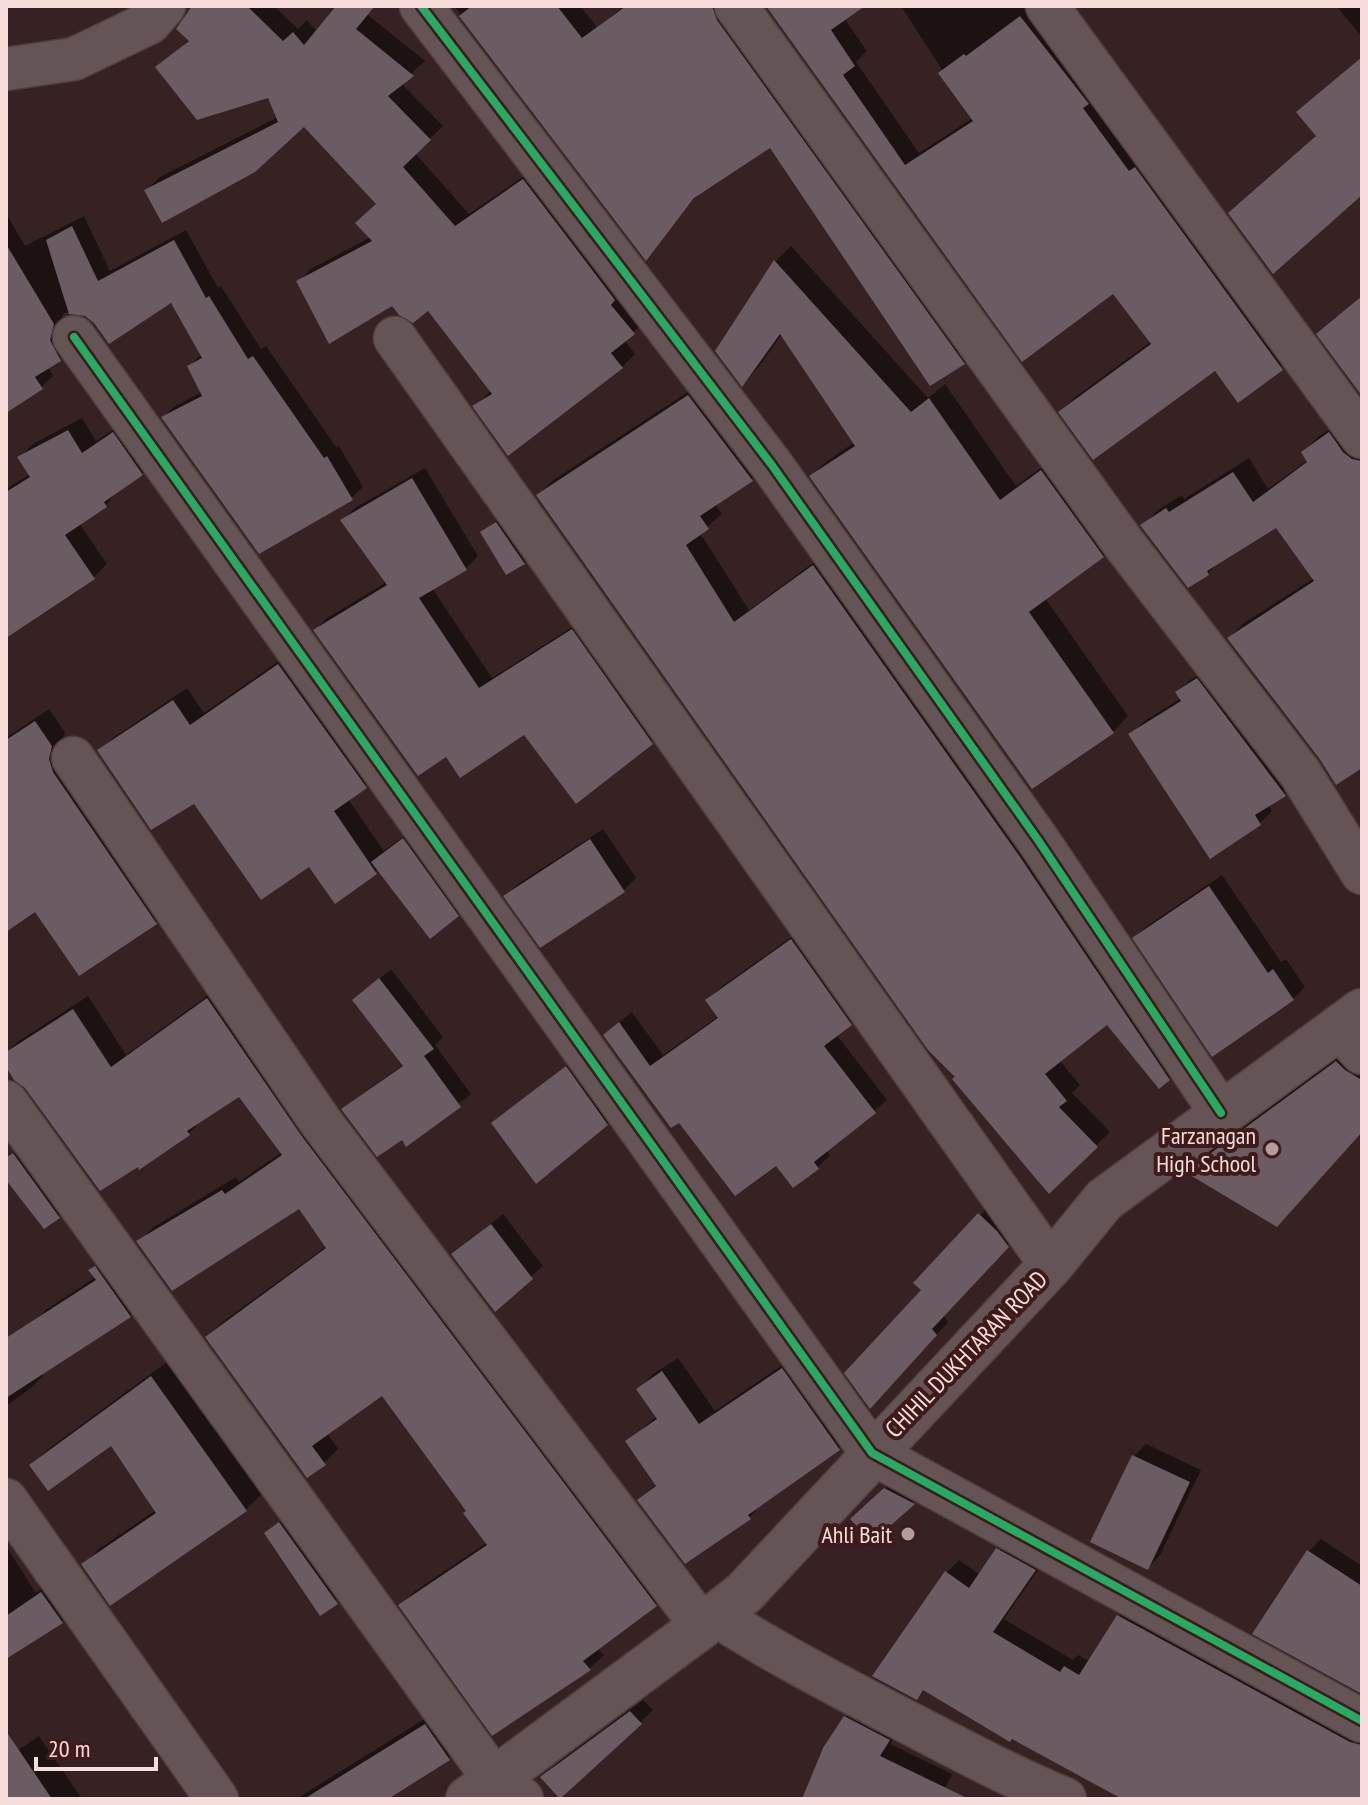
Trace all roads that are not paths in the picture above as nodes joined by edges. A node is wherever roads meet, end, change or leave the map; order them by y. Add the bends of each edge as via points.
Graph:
1 (164, 6) edge
2 (421, 6) edge
3 (736, 6) edge
4 (1047, 6) edge
5 (6, 69) edge
6 (74, 337) dead end
7 (395, 338) dead end
8 (1362, 437) edge
9 (73, 758) dead end
10 (1362, 873) edge
11 (1354, 1030) edge
12 (6, 1102) edge
13 (1221, 1113) junction
14 (1051, 1265) junction
15 (872, 1453) junction
16 (6, 1500) edge
17 (709, 1620) junction
18 (1362, 1721) edge
19 (494, 1792) edge
20 (217, 1799) edge
21 (1065, 1799) edge

1 - 5 street via 149,23 74,59
2 - 13 street via 771,464 1038,840
3 - 10 street via 1124,544 1300,773
4 - 8 street
6 - 15 street
7 - 14 street
9 - 17 street via 320,1121
11 - 13 street, CHIHIL DUKHTARAN ROAD
12 - 19 street
13 - 14 street, CHIHIL DUKHTARAN ROAD via 1104,1200
14 - 15 street, CHIHIL DUKHTARAN ROAD
15 - 17 street, CHIHIL DUKHTARAN ROAD via 744,1593
15 - 18 street
16 - 20 street
17 - 19 street, CHIHIL DUKHTARAN ROAD
17 - 21 street

